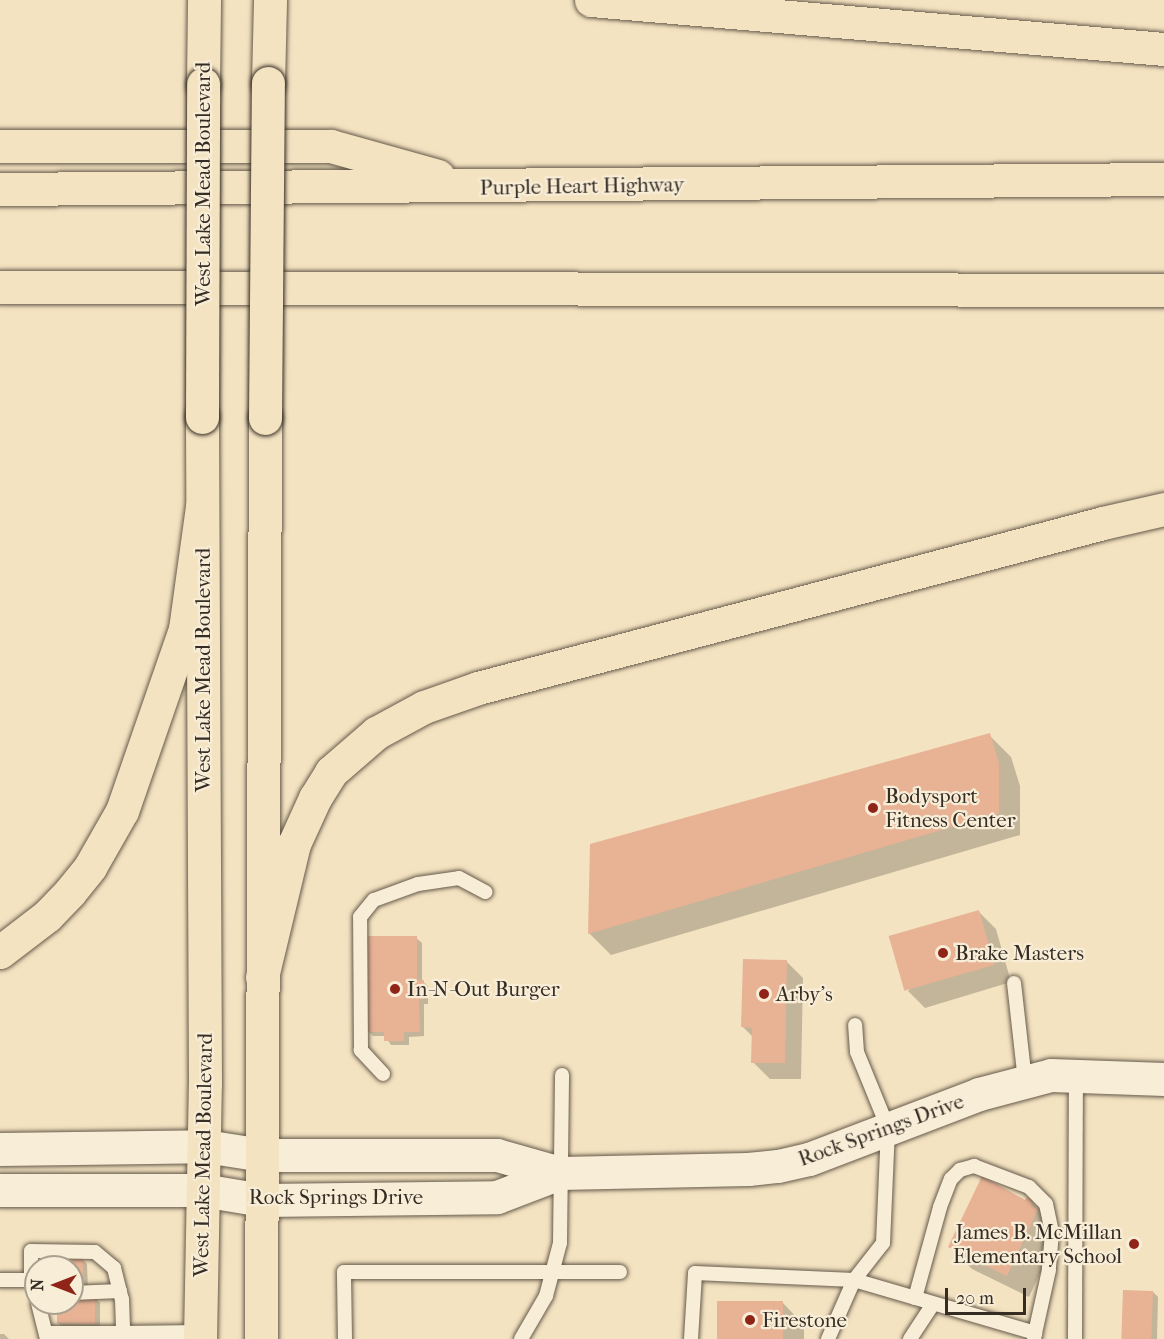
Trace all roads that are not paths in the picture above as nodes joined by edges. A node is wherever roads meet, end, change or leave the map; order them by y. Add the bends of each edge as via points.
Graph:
1 (204, 0) edge
2 (270, 0) edge
3 (591, 0) edge
4 (1164, 49) edge
5 (0, 147) edge
6 (1164, 179) edge
7 (478, 187) junction
8 (0, 189) edge
9 (0, 286) edge
10 (1164, 290) edge
11 (202, 506) junction
12 (1164, 509) edge
13 (485, 892) dead end
14 (0, 952) edge
15 (262, 977) junction
16 (1014, 983) dead end
17 (855, 1024) dead end
18 (383, 1074) dead end
19 (1076, 1074) junction
20 (562, 1075) dead end
21 (1164, 1079) edge
22 (1025, 1082) junction
23 (888, 1128) junction
24 (205, 1146) junction
25 (0, 1149) edge
26 (262, 1155) junction
27 (560, 1173) junction
28 (0, 1190) edge
29 (202, 1190) junction
30 (262, 1200) junction
31 (31, 1255) edge
32 (620, 1272) dead end
33 (552, 1274) junction
34 (0, 1280) edge
35 (24, 1280) edge
36 (854, 1280) junction
37 (120, 1291) junction
38 (84, 1292) edge
39 (915, 1298) junction
40 (933, 1304) junction
41 (41, 1315) edge
42 (46, 1336) edge
43 (124, 1336) edge
44 (200, 1336) edge
45 (1035, 1336) edge
46 (261, 1339) edge
47 (345, 1339) edge
48 (521, 1339) edge
49 (691, 1339) edge
50 (828, 1339) edge
51 (910, 1339) edge
52 (1075, 1339) edge

1 - 11 main road, West Lake Mead Boulevard, bridge
2 - 15 main road, bridge
3 - 4 main road
5 - 7 main road via 331,147
6 - 7 main road, Purple Heart Highway
7 - 8 main road, Purple Heart Highway
9 - 10 main road
11 - 14 main road via 185,629 122,811 90,867 70,892
11 - 24 main road, West Lake Mead Boulevard
12 - 15 main road via 478,688 424,707 376,733 331,772 315,798 294,844
13 - 18 lane via 459,878 418,884 374,900 360,917 361,1050
15 - 26 main road
16 - 22 lane
17 - 23 lane via 857,1052
19 - 21 street, Rock Springs Drive
19 - 22 street, Rock Springs Drive
19 - 52 lane
20 - 27 lane
22 - 23 street, Rock Springs Drive via 979,1094
23 - 27 street, Rock Springs Drive via 839,1149 778,1166 718,1171
23 - 36 lane via 884,1243
24 - 25 street, Rock Springs Drive
24 - 26 street, Rock Springs Drive
24 - 29 main road, West Lake Mead Boulevard
26 - 27 street, Rock Springs Drive via 497,1155
26 - 30 main road
27 - 30 street, Rock Springs Drive via 497,1197
27 - 33 lane via 560,1243
28 - 29 street, Rock Springs Drive
29 - 30 street, Rock Springs Drive
29 - 44 main road, West Lake Mead Boulevard
30 - 46 main road
31 - 37 lane via 31,1251 95,1252 114,1268
32 - 33 lane
33 - 47 lane via 344,1272
33 - 48 lane via 546,1296
34 - 35 lane
36 - 39 lane
36 - 49 lane via 696,1273
36 - 50 lane
37 - 38 lane
37 - 43 lane
39 - 40 lane
39 - 45 lane via 951,1179 960,1170 974,1166 1029,1187 1046,1204 1052,1233 1049,1270
40 - 45 lane
40 - 51 lane
41 - 42 lane
42 - 43 lane
43 - 44 lane

